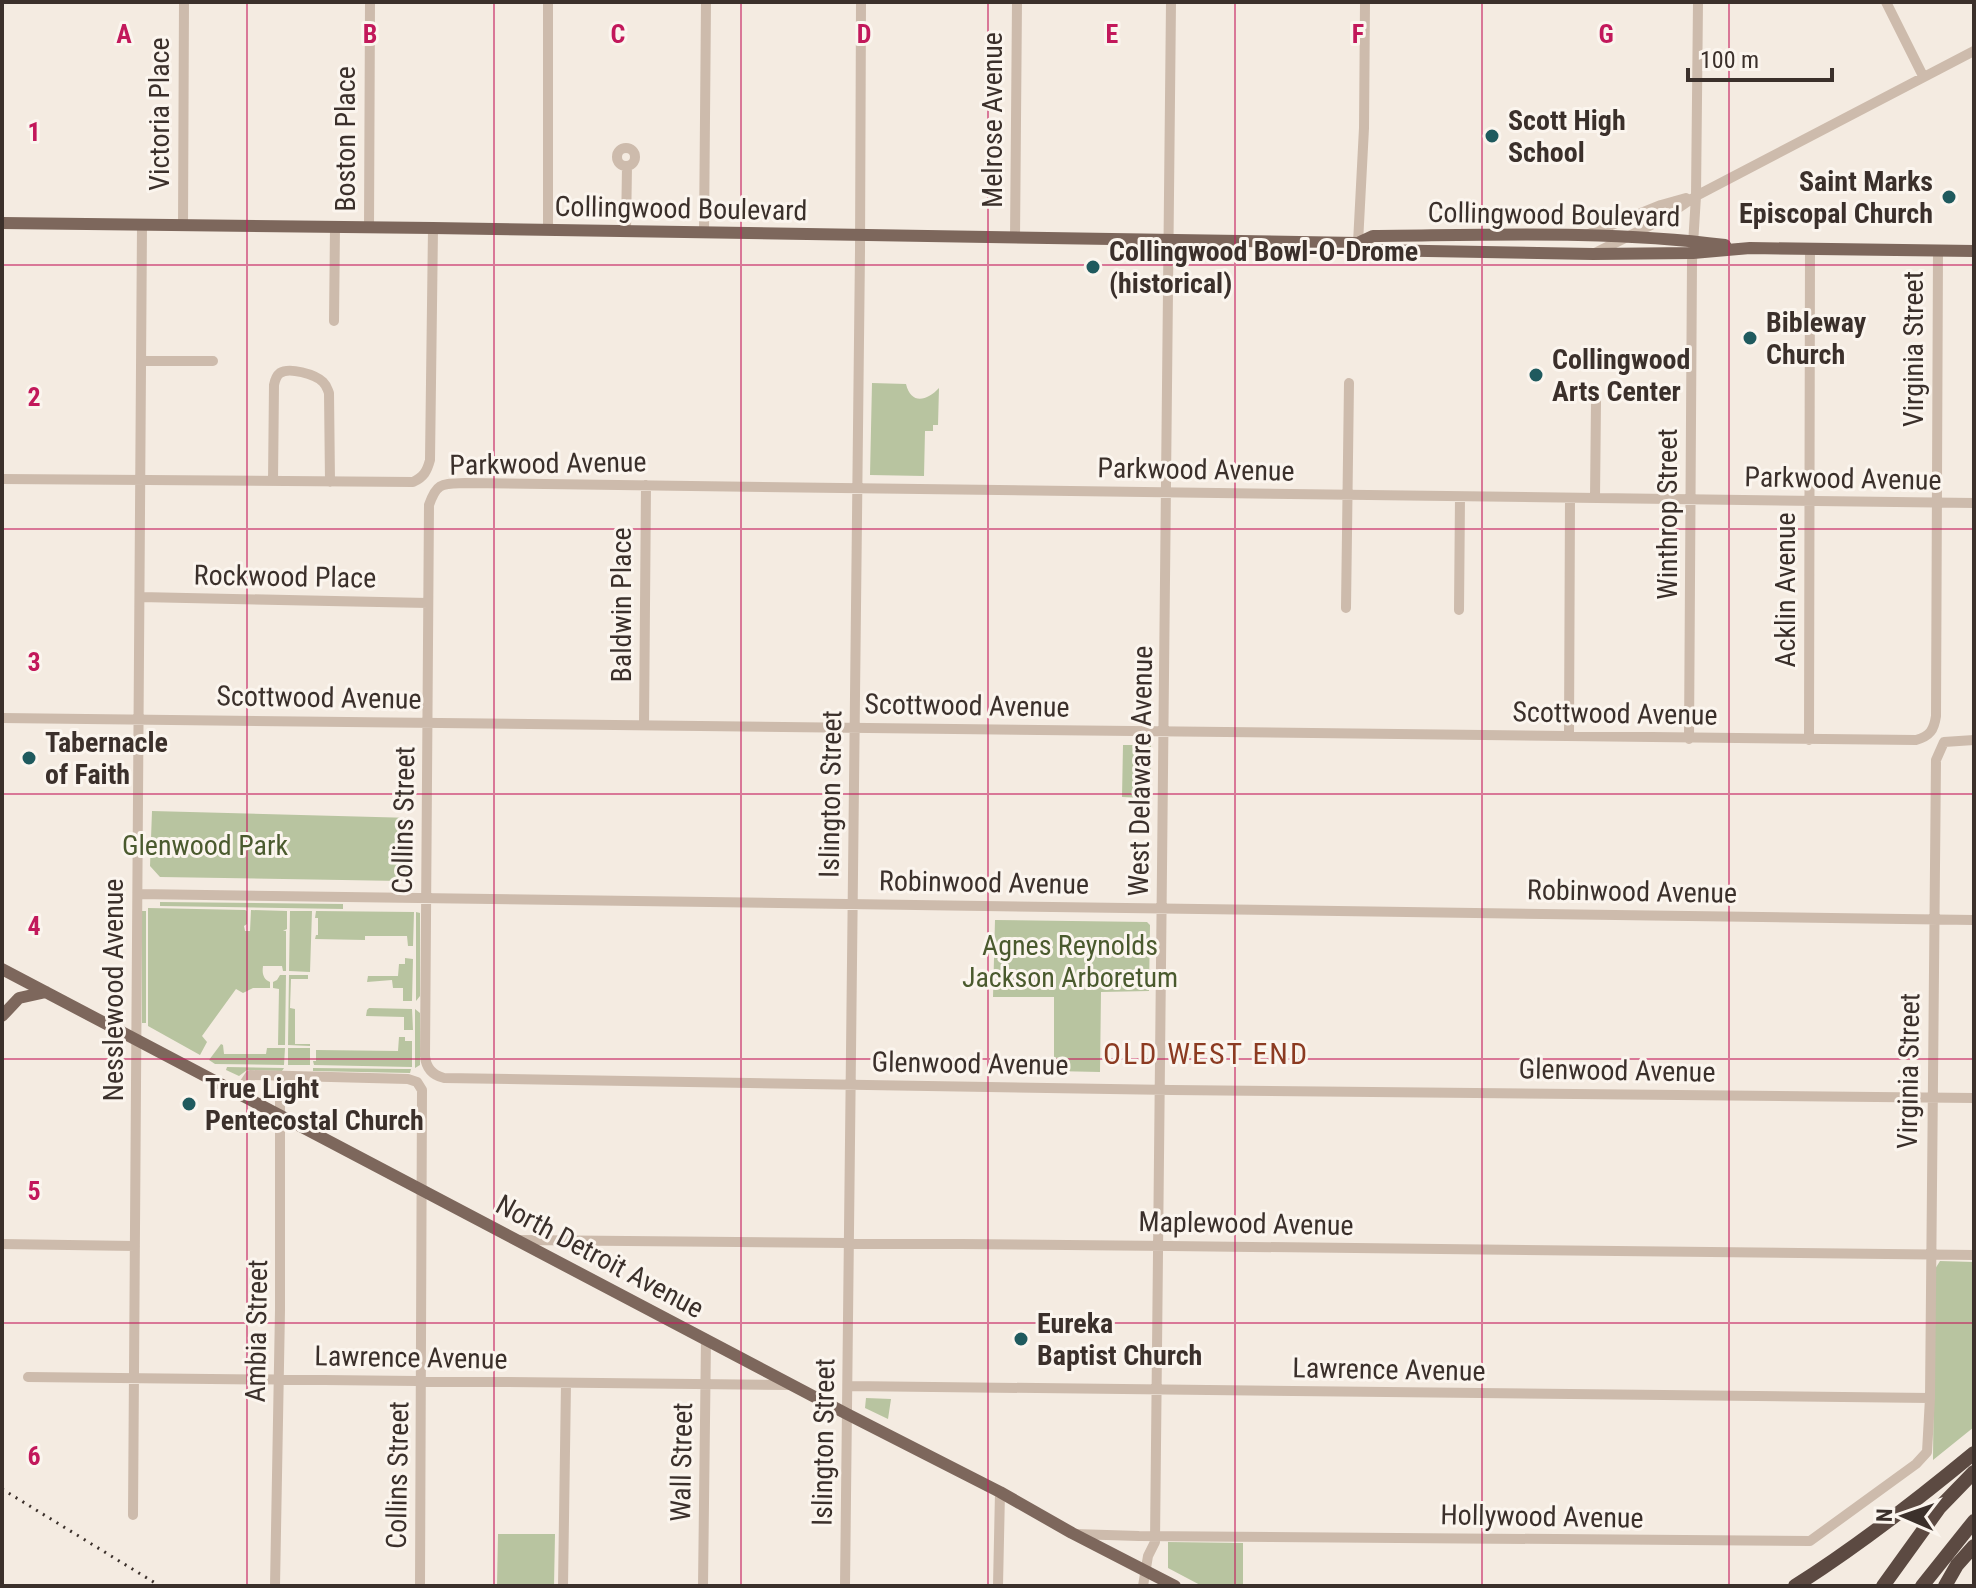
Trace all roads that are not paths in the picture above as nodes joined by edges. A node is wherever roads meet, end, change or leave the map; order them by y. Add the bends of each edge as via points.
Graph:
1 (184, 2) edge
2 (370, 2) edge
3 (548, 2) edge
4 (706, 2) edge
5 (861, 2) edge
6 (1017, 2) edge
7 (1171, 2) edge
8 (1365, 2) edge
9 (1698, 2) edge
10 (1886, 2) edge
11 (1974, 51) edge
12 (1923, 76) junction
13 (627, 166) dead end
14 (1696, 196) junction
15 (2, 223) edge
16 (142, 225) junction
17 (183, 226) junction
18 (335, 227) junction
19 (369, 228) junction
20 (433, 228) junction
21 (548, 230) junction
22 (626, 231) junction
23 (704, 233) junction
24 (1465, 235) junction
25 (1586, 235) junction
26 (860, 236) junction
27 (1631, 236) junction
28 (1015, 238) junction
29 (1169, 241) junction
30 (1358, 243) junction
31 (1693, 247) junction
32 (1810, 248) junction
33 (1938, 250) junction
34 (1458, 251) junction
35 (1974, 251) edge
36 (1593, 254) junction
37 (334, 321) dead end
38 (141, 361) junction
39 (213, 361) dead end
40 (1349, 383) dead end
41 (1596, 401) dead end
42 (2, 479) edge
43 (140, 480) junction
44 (273, 481) junction
45 (330, 482) junction
46 (646, 485) junction
47 (857, 488) junction
48 (1166, 493) junction
49 (1348, 496) junction
50 (1460, 497) junction
51 (1570, 498) junction
52 (1595, 498) junction
53 (1691, 500) junction
54 (1809, 501) junction
55 (1937, 502) junction
56 (1974, 503) edge
57 (429, 505) joint
58 (140, 597) junction
59 (428, 603) junction
60 (1346, 608) dead end
61 (1459, 610) dead end
62 (2, 718) edge
63 (139, 718) junction
64 (428, 722) junction
65 (644, 725) junction
66 (855, 728) junction
67 (1164, 731) junction
68 (1930, 734) joint
69 (1569, 736) junction
70 (1689, 739) junction
71 (1809, 740) junction
72 (1974, 740) edge
73 (138, 894) junction
74 (426, 899) junction
75 (853, 905) junction
76 (1163, 909) junction
77 (1934, 920) junction
78 (1974, 920) edge
79 (2, 969) edge
80 (46, 992) junction
81 (2, 1016) edge
82 (137, 1039) junction
83 (280, 1076) junction
84 (444, 1078) joint
85 (851, 1085) junction
86 (1160, 1090) junction
87 (238, 1093) junction
88 (1932, 1097) junction
89 (1974, 1098) edge
90 (281, 1115) junction
91 (423, 1190) junction
92 (518, 1240) junction
93 (849, 1243) junction
94 (2, 1244) edge
95 (1159, 1245) junction
96 (135, 1246) junction
97 (1930, 1255) junction
98 (1974, 1255) edge
99 (706, 1339) junction
100 (28, 1377) dead end
101 (134, 1378) junction
102 (279, 1380) junction
103 (422, 1381) junction
104 (566, 1383) junction
105 (706, 1384) junction
106 (794, 1385) junction
107 (848, 1386) junction
108 (1157, 1390) junction
109 (1930, 1398) junction
110 (847, 1414) junction
111 (1974, 1453) edge
112 (1974, 1472) edge
113 (1000, 1492) junction
114 (133, 1515) dead end
115 (1974, 1521) edge
116 (1072, 1533) junction
117 (1155, 1536) junction
118 (1974, 1546) edge
119 (1147, 1572) junction
120 (275, 1586) edge
121 (420, 1586) edge
122 (563, 1586) edge
123 (703, 1586) edge
124 (845, 1586) edge
125 (998, 1586) edge
126 (1143, 1586) edge
127 (1175, 1586) edge
128 (1795, 1586) edge
129 (1883, 1586) edge
130 (1922, 1586) edge
131 (1945, 1586) edge

1 - 17 street, Victoria Place
2 - 19 street, Boston Place
3 - 21 street
4 - 23 street
5 - 26 street, Islington Street
6 - 28 street, Melrose Avenue
7 - 29 street, West Delaware Avenue
8 - 30 street
9 - 14 street, Winthrop Street
10 - 12 street
11 - 12 street
12 - 14 street
13 - 22 street
14 - 25 street
14 - 27 street
14 - 31 street, Winthrop Street
15 - 16 main road, Collingwood Boulevard
16 - 17 main road, Collingwood Boulevard
16 - 38 street, Nesslewood Avenue
17 - 18 main road, Collingwood Boulevard
18 - 19 main road, Collingwood Boulevard
18 - 37 street
19 - 20 main road, Collingwood Boulevard
20 - 21 main road, Collingwood Boulevard
20 - 45 street, Parkwood Avenue via 430,460 424,476 413,482
21 - 22 main road, Collingwood Boulevard
22 - 23 main road, Collingwood Boulevard
23 - 26 main road, Collingwood Boulevard
24 - 25 main road, Collingwood Boulevard
24 - 30 main road, Collingwood Boulevard via 1373,236
24 - 34 main road
25 - 27 main road, Collingwood Boulevard
26 - 28 main road, Collingwood Boulevard
26 - 47 street, Islington Street
27 - 31 main road, Collingwood Boulevard
27 - 36 street
28 - 29 main road, Collingwood Boulevard
29 - 30 main road, Collingwood Boulevard
29 - 48 street, West Delaware Avenue
30 - 34 main road, Collingwood Boulevard via 1372,250
31 - 32 main road, Collingwood Boulevard
31 - 36 main road, Collingwood Boulevard
31 - 53 street, Winthrop Street
32 - 33 main road, Collingwood Boulevard
32 - 54 street, Acklin Avenue
33 - 35 main road, Collingwood Boulevard
33 - 55 street, Virginia Street
34 - 36 main road, Collingwood Boulevard
38 - 39 street
38 - 43 street, Nesslewood Avenue
40 - 49 street
41 - 52 street
42 - 43 street, Parkwood Avenue
43 - 44 street, Parkwood Avenue
43 - 58 street, Nesslewood Avenue
44 - 45 street, Parkwood Avenue
44 - 45 street via 274,385 287,371 310,374 327,387
46 - 47 street, Parkwood Avenue
46 - 57 street, Parkwood Avenue via 442,484
46 - 65 street, Baldwin Place
47 - 48 street, Parkwood Avenue
47 - 66 street, Islington Street
48 - 49 street, Parkwood Avenue
48 - 67 street, West Delaware Avenue
49 - 50 street, Parkwood Avenue
49 - 60 street
50 - 51 street, Parkwood Avenue
50 - 61 street
51 - 52 street, Parkwood Avenue
51 - 69 street
52 - 53 street, Parkwood Avenue
53 - 54 street, Parkwood Avenue
53 - 70 street, Winthrop Street
54 - 55 street, Parkwood Avenue
54 - 71 street, Acklin Avenue
55 - 56 street, Parkwood Avenue
55 - 68 street, Virginia Street via 1936,716
57 - 59 street, Collins Street
58 - 59 street, Rockwood Place
58 - 63 street, Nesslewood Avenue
59 - 64 street, Collins Street
62 - 63 street, Scottwood Avenue
63 - 64 street, Scottwood Avenue
63 - 73 street, Nesslewood Avenue
64 - 65 street, Scottwood Avenue
64 - 74 street, Collins Street
65 - 66 street, Scottwood Avenue
66 - 67 street, Scottwood Avenue
66 - 75 street, Islington Street
67 - 69 street, Scottwood Avenue
67 - 76 street, West Delaware Avenue
68 - 71 street, Scottwood Avenue via 1916,740
69 - 70 street, Scottwood Avenue
70 - 71 street, Scottwood Avenue
72 - 77 street, Virginia Street via 1947,741 1936,760
73 - 74 street, Robinwood Avenue
73 - 82 street, Nesslewood Avenue
74 - 75 street, Robinwood Avenue
74 - 84 street, Collins Street via 426,1060 432,1072
75 - 76 street, Robinwood Avenue
75 - 85 street, Islington Street
76 - 77 street, Robinwood Avenue
76 - 86 street, West Delaware Avenue
77 - 78 street, Robinwood Avenue
77 - 88 street, Virginia Street
79 - 80 main road, North Detroit Avenue
80 - 81 main road via 19,998
80 - 82 main road, North Detroit Avenue
82 - 87 main road, North Detroit Avenue
82 - 96 street, Nesslewood Avenue
83 - 87 street via 250,1075
83 - 90 street, Ambia Street
83 - 91 street, Collins Street via 315,1082 414,1080 423,1096
84 - 85 street, Glenwood Avenue
85 - 86 street, Glenwood Avenue
85 - 93 street, Islington Street
86 - 88 street, Glenwood Avenue
86 - 95 street, West Delaware Avenue
87 - 90 main road, North Detroit Avenue
88 - 89 street, Glenwood Avenue
88 - 97 street, Virginia Street
90 - 91 main road, North Detroit Avenue via 309,1124
90 - 102 street, Ambia Street
91 - 92 main road, North Detroit Avenue
91 - 103 street, Collins Street
92 - 93 street, Maplewood Avenue
92 - 99 main road, North Detroit Avenue
93 - 95 street, Maplewood Avenue
93 - 107 street, Islington Street
94 - 96 street
95 - 97 street, Maplewood Avenue
95 - 108 street, West Delaware Avenue
96 - 101 street, Nesslewood Avenue
97 - 98 street, Maplewood Avenue
97 - 109 street, Virginia Street
99 - 105 street, Wall Street
99 - 106 main road, North Detroit Avenue
100 - 101 street, Lawrence Avenue
101 - 102 street, Lawrence Avenue
101 - 114 street, Nesslewood Avenue
102 - 103 street, Lawrence Avenue
102 - 120 street, Ambia Street
103 - 104 street, Lawrence Avenue
103 - 121 street, Collins Street
104 - 105 street, Lawrence Avenue
104 - 122 street
105 - 106 street, Lawrence Avenue
105 - 123 street, Wall Street
106 - 110 main road, North Detroit Avenue
107 - 108 street, Lawrence Avenue
107 - 110 street, Islington Street
108 - 109 street, Lawrence Avenue
108 - 117 street, West Delaware Avenue
109 - 117 street, Hollywood Avenue via 1927,1452 1810,1541
110 - 113 main road, North Detroit Avenue
110 - 124 street, Islington Street
111 - 128 highway via 1898,1515
112 - 129 highway via 1940,1507
113 - 116 main road, North Detroit Avenue
113 - 125 street
115 - 130 highway
116 - 117 street, Hollywood Avenue
116 - 119 main road, North Detroit Avenue
117 - 119 street, West Delaware Avenue
118 - 131 highway
119 - 126 street, West Delaware Avenue
119 - 127 main road, North Detroit Avenue

